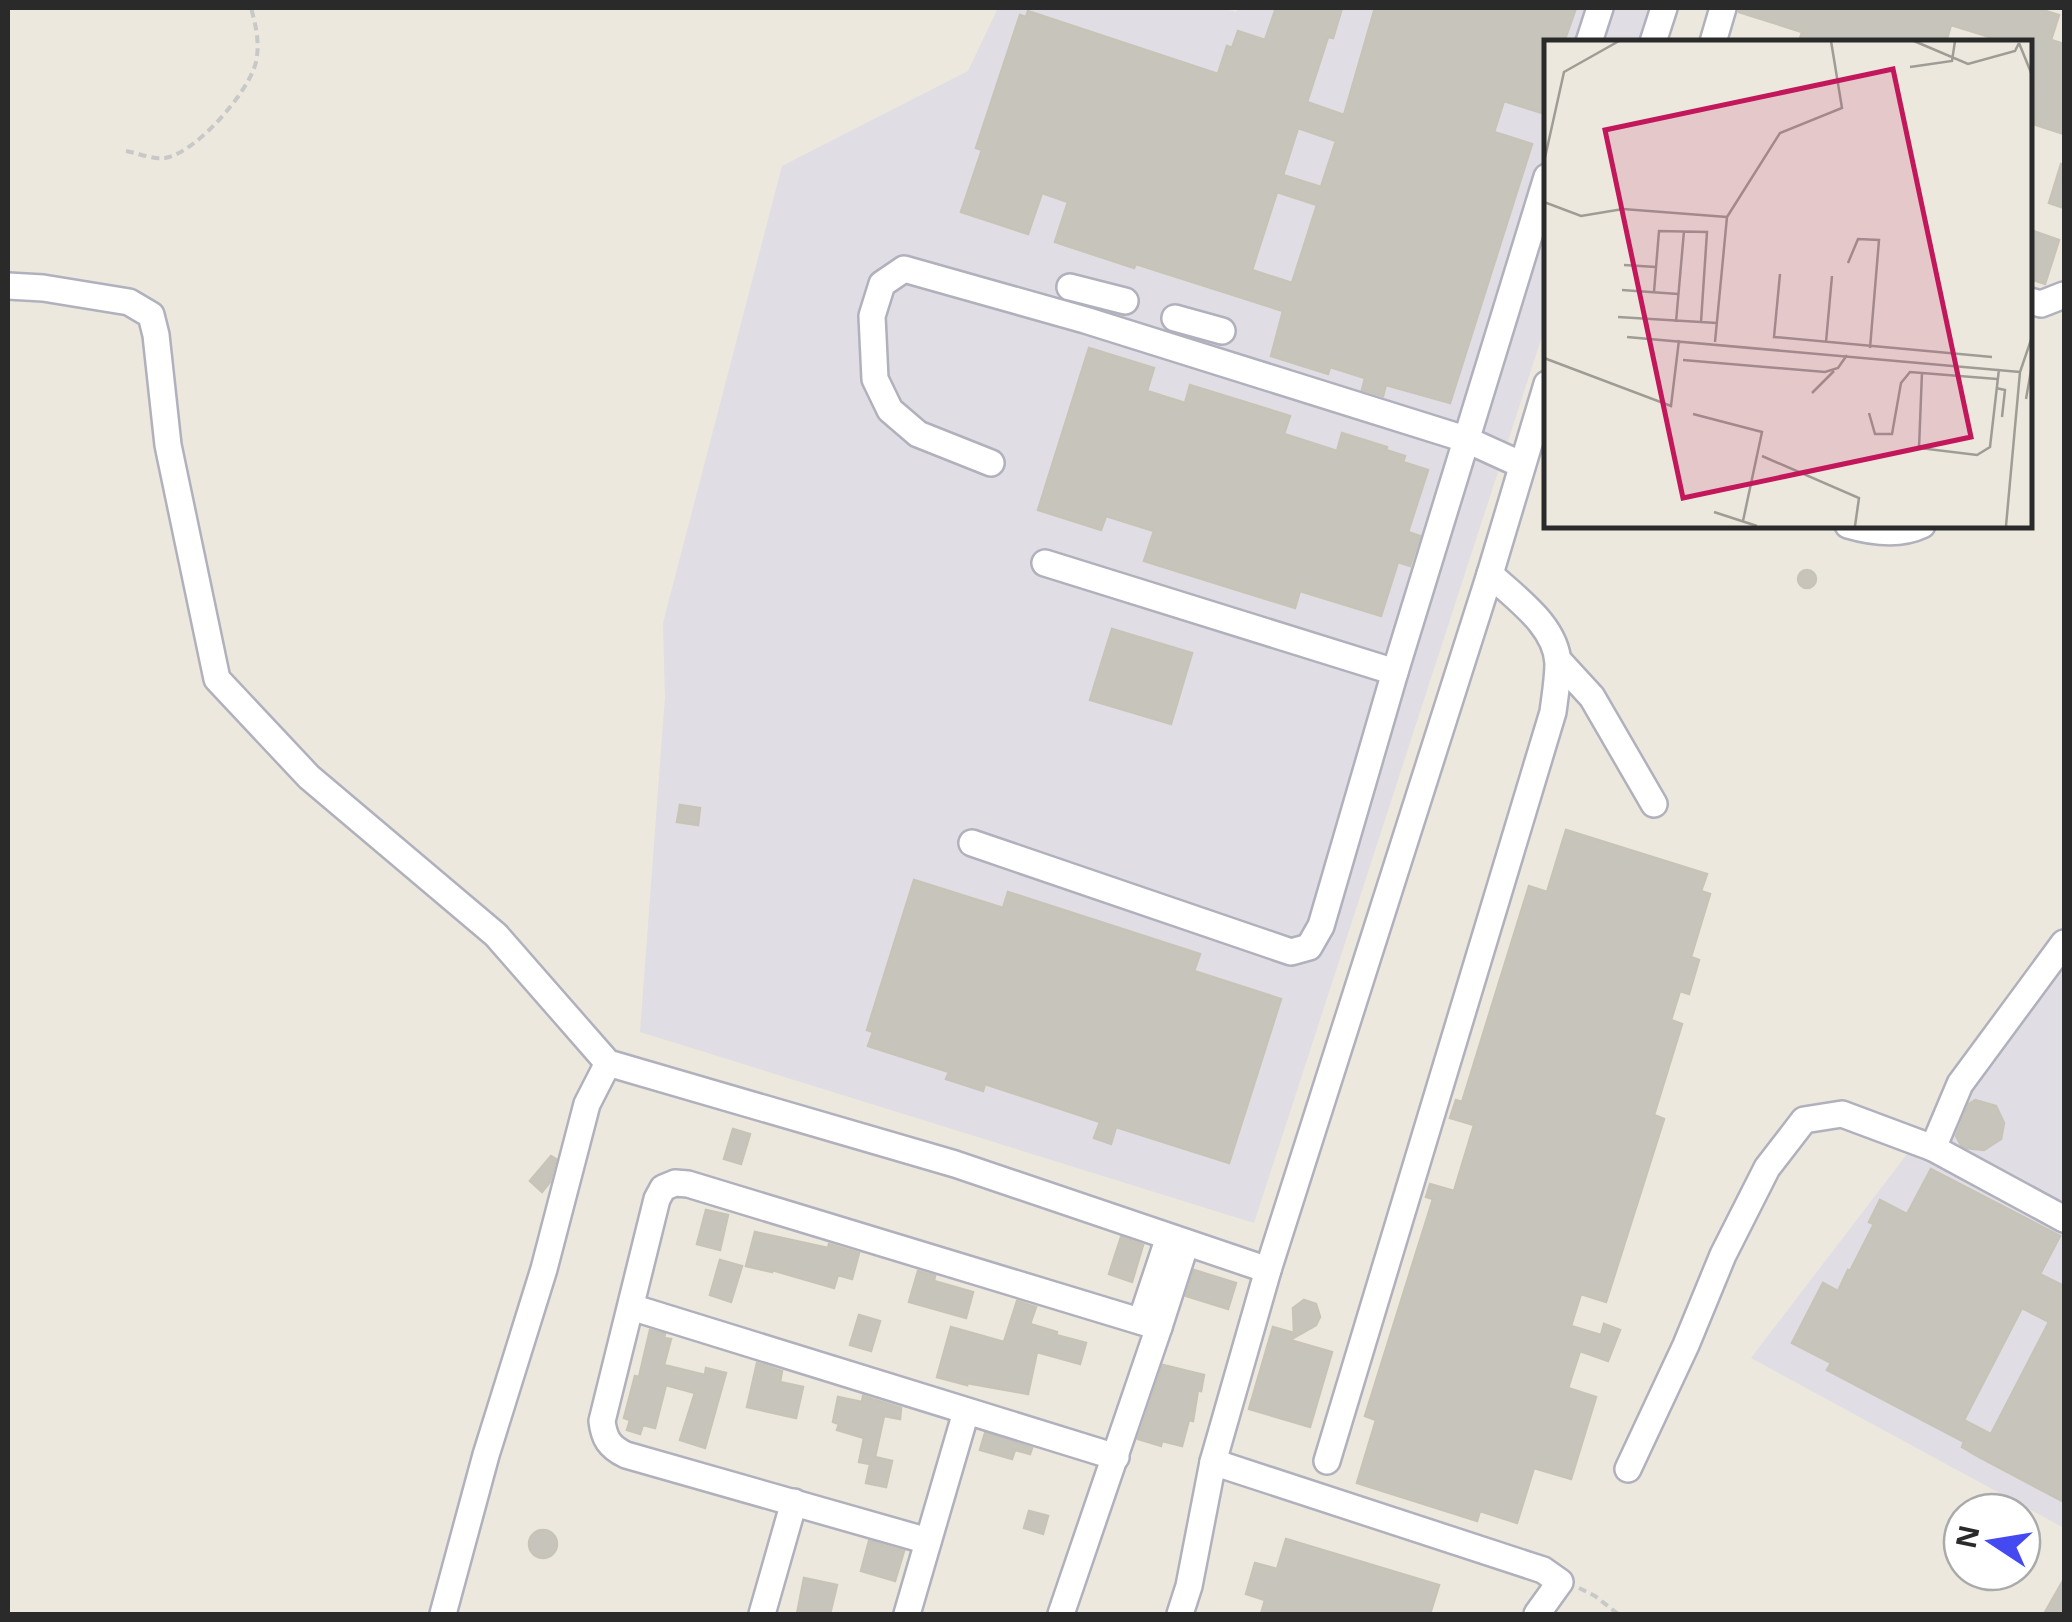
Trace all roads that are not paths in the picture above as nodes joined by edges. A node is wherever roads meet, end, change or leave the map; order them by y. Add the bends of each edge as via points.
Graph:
1 (1600, 8) edge
2 (1664, 8) edge
3 (1723, 8) edge
4 (1590, 40) edge
5 (1655, 40) edge
6 (1713, 40) edge
7 (1544, 187) edge
8 (8, 286) edge
9 (2064, 295) edge
10 (1126, 301) dead end
11 (2032, 302) edge
12 (1175, 318) dead end
13 (1086, 320) junction
14 (1193, 354) junction
15 (1544, 394) edge
16 (1466, 439) junction
17 (991, 463) dead end
18 (1522, 465) junction
19 (1859, 528) edge
20 (1916, 528) edge
21 (1045, 563) dead end
22 (1490, 574) junction
23 (1558, 660) junction
24 (1395, 672) junction
25 (1654, 804) dead end
26 (972, 843) dead end
27 (2064, 943) edge
28 (608, 1063) junction
29 (1933, 1148) junction
30 (2064, 1219) edge
31 (1177, 1240) junction
32 (1268, 1270) junction
33 (631, 1307) junction
34 (1150, 1324) junction
35 (966, 1412) junction
36 (1116, 1458) junction
37 (1214, 1462) junction
38 (1327, 1462) dead end
39 (1628, 1468) dead end
40 (794, 1502) junction
41 (928, 1540) junction
42 (443, 1614) edge
43 (762, 1614) edge
44 (906, 1614) edge
45 (1061, 1614) edge
46 (1180, 1614) edge
47 (1537, 1614) edge

1 - 4 street
2 - 5 street
3 - 6 street
7 - 16 street
8 - 28 street via 129,302 151,315 168,445 217,679 308,777 496,935
9 - 11 street
10 - 13 street via 1082,290
12 - 14 street via 1211,328
13 - 14 street
13 - 17 street via 904,269 882,284 872,316 874,379 890,410 918,434
14 - 16 street
15 - 18 street
16 - 18 street
16 - 24 street
18 - 22 street
19 - 20 street
21 - 24 street
22 - 23 street via 1550,635
22 - 32 street
23 - 25 street via 1592,697
23 - 38 street via 1554,712
24 - 26 street via 1321,926 1308,947 1291,952
27 - 29 street via 1960,1084
28 - 31 street via 955,1164
28 - 42 street via 587,1104
29 - 30 street
29 - 39 street via 1842,1114 1804,1120 1749,1203
31 - 32 street
31 - 34 street
32 - 37 street
33 - 34 street via 657,1199 675,1183
33 - 35 street
33 - 40 street via 602,1420 607,1442 626,1455
34 - 36 street
35 - 36 street
35 - 41 street
36 - 45 street
37 - 46 street
37 - 47 street via 1543,1570 1560,1582
40 - 41 street
40 - 43 street
41 - 44 street

